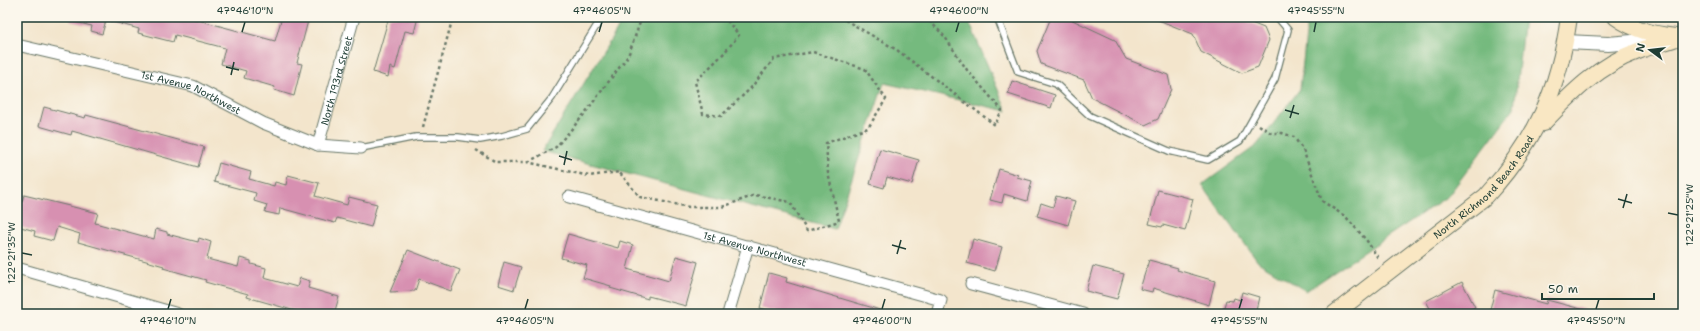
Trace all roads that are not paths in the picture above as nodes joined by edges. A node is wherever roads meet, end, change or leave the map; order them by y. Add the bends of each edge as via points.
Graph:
1 (354, 17) edge
2 (602, 17) edge
3 (997, 17) edge
4 (1277, 17) edge
5 (1569, 17) edge
6 (1616, 17) edge
7 (1681, 37) edge
8 (1566, 42) junction
9 (17, 45) edge
10 (1535, 131) junction
11 (318, 145) junction
12 (361, 148) joint
13 (569, 197) dead end
14 (748, 246) junction
15 (17, 268) edge
16 (971, 284) dead end
17 (178, 314) edge
18 (728, 314) edge
19 (937, 314) edge
20 (1083, 314) edge
21 (1334, 314) edge

1 - 11 street, North 193rd Street
2 - 12 lane via 552,98 527,129 480,140 420,138
3 - 4 lane via 1018,72 1056,84 1090,116 1169,151 1208,160 1240,141 1275,79 1288,30
5 - 8 main road, North Richmond Beach Road
6 - 7 main road via 1647,32
7 - 8 street via 1633,43
7 - 10 main road via 1637,51 1611,64 1579,87
8 - 10 main road, North Richmond Beach Road via 1558,75
9 - 11 street, 1st Avenue Northwest via 193,86 263,123
10 - 21 main road, North Richmond Beach Road via 1504,176 1486,196
11 - 12 street, 1st Avenue Northwest
13 - 14 street, 1st Avenue Northwest
14 - 18 street
14 - 19 street, 1st Avenue Northwest via 941,300
15 - 17 street
16 - 20 street

